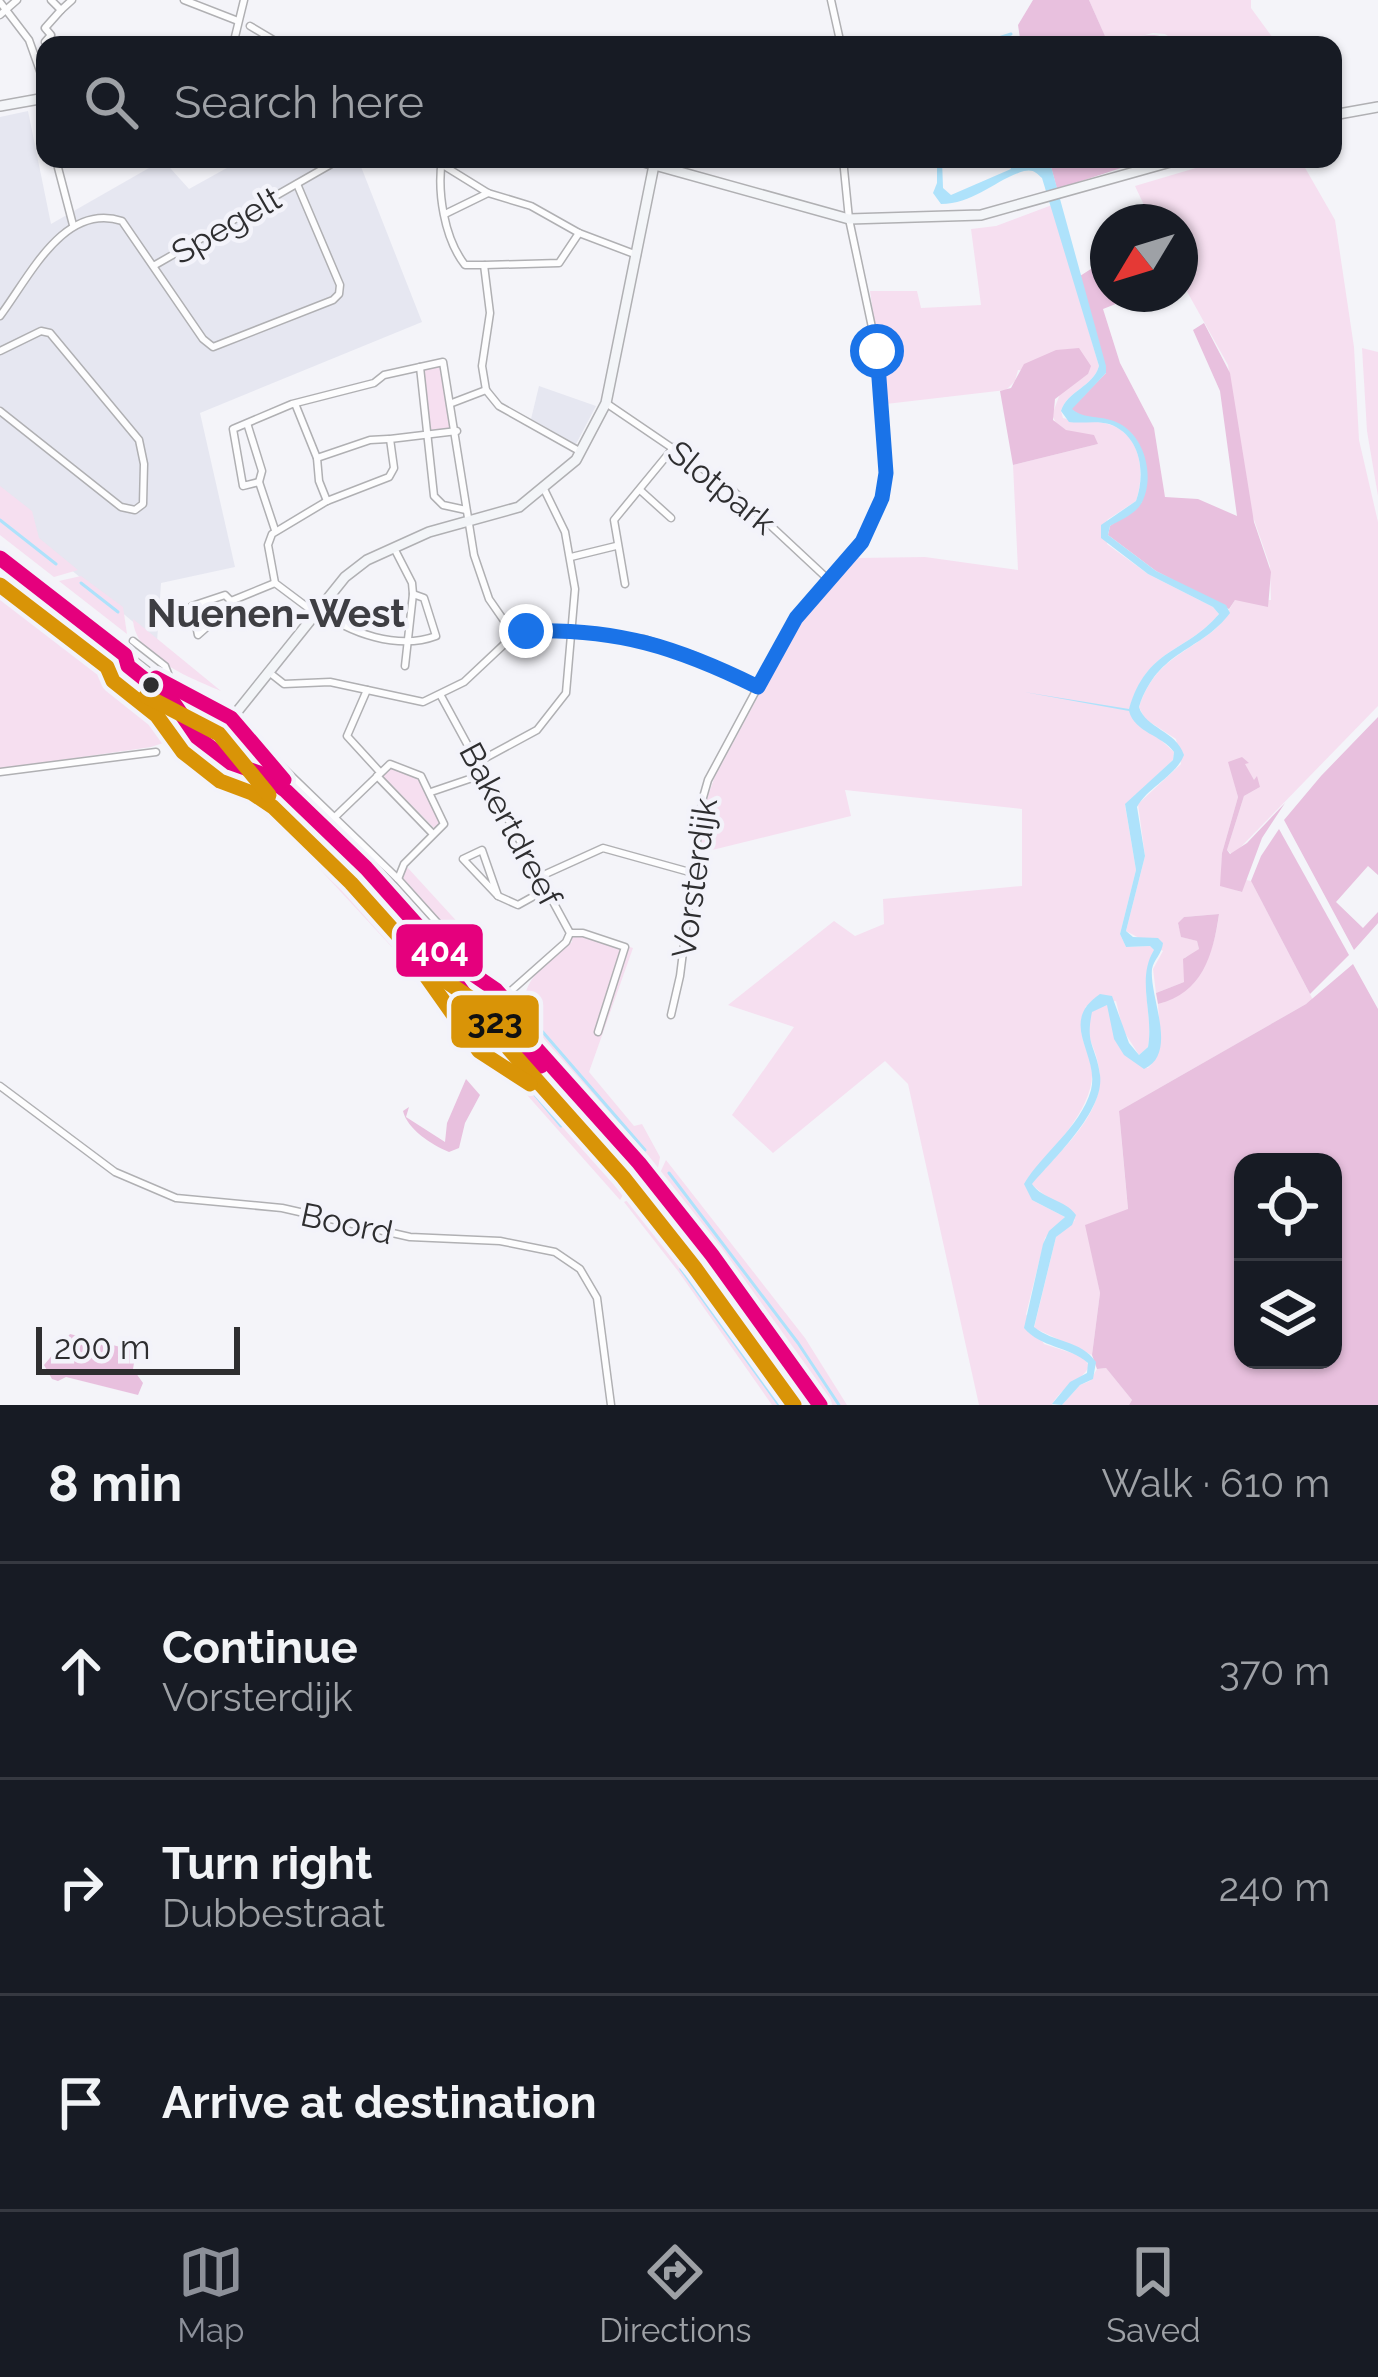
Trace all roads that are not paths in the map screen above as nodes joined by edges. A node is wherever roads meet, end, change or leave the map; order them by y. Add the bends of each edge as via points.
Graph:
1 (17, 0) edge
2 (50, 0) edge
3 (72, 0) edge
4 (184, 0) edge
5 (244, 0) edge
6 (831, 0) edge
7 (0, 2) edge
8 (62, 10) junction
9 (3, 12) edge
10 (238, 21) junction
11 (250, 26) dead end
12 (50, 36) edge
13 (235, 36) edge
14 (267, 36) edge
15 (839, 36) edge
16 (36, 60) edge
17 (36, 100) edge
18 (0, 106) edge
19 (1378, 107) edge
20 (1342, 113) edge
21 (58, 168) edge
22 (325, 168) edge
23 (440, 168) edge
24 (451, 168) edge
25 (653, 168) edge
26 (665, 168) edge
27 (844, 168) edge
28 (1151, 168) edge
29 (297, 184) junction
30 (488, 193) junction
31 (445, 214) junction
32 (850, 219) junction
33 (73, 224) junction
34 (579, 233) junction
35 (637, 255) junction
36 (155, 265) junction
37 (484, 265) junction
38 (0, 316) edge
39 (0, 351) edge
40 (420, 367) junction
41 (486, 390) junction
42 (452, 403) junction
43 (606, 403) junction
44 (296, 406) junction
45 (0, 411) edge
46 (247, 423) junction
47 (457, 431) junction
48 (428, 437) junction
49 (390, 440) junction
50 (674, 447) junction
51 (581, 452) junction
52 (317, 458) junction
53 (259, 482) junction
54 (544, 490) junction
55 (640, 490) junction
56 (327, 501) junction
57 (466, 510) junction
58 (671, 518) dead end
59 (467, 522) junction
60 (274, 528) junction
61 (616, 547) junction
62 (394, 548) junction
63 (571, 557) junction
64 (0, 558) edge
65 (3, 581) edge
66 (830, 581) junction
67 (275, 583) junction
68 (33, 584) junction
69 (625, 584) dead end
70 (413, 594) junction
71 (231, 601) junction
72 (317, 611) junction
73 (574, 632) junction
74 (514, 635) junction
75 (133, 641) dead end
76 (408, 642) junction
77 (405, 666) dead end
78 (270, 673) junction
79 (151, 675) junction
80 (758, 687) junction
81 (175, 689) junction
82 (367, 690) junction
83 (146, 692) dead end
84 (441, 696) junction
85 (218, 707) junction
86 (232, 718) junction
87 (192, 729) junction
88 (249, 735) junction
89 (209, 747) junction
90 (156, 752) dead end
91 (226, 759) junction
92 (197, 761) dead end
93 (277, 762) dead end
94 (478, 762) junction
95 (0, 772) edge
96 (378, 774) junction
97 (484, 774) junction
98 (268, 778) junction
99 (286, 791) junction
100 (430, 792) junction
101 (336, 816) junction
102 (434, 835) junction
103 (693, 873) junction
104 (539, 877) junction
105 (398, 879) junction
106 (545, 890) junction
107 (498, 896) junction
108 (569, 933) junction
109 (442, 953) junction
110 (460, 966) junction
111 (444, 979) dead end
112 (499, 994) junction
113 (470, 1005) junction
114 (515, 1013) junction
115 (671, 1015) dead end
116 (485, 1025) junction
117 (598, 1032) dead end
118 (466, 1034) dead end
119 (540, 1064) junction
120 (0, 1086) edge
121 (611, 1405) edge
122 (808, 1405) edge

1 - 9 street
2 - 8 street
3 - 8 street
4 - 10 street
5 - 10 street
6 - 15 street
7 - 9 street
8 - 12 street via 45,28
9 - 16 street
10 - 13 street
11 - 14 street
17 - 18 main road
19 - 20 main road
21 - 33 street
22 - 29 street, Spegelt
23 - 31 street
24 - 30 street
25 - 35 main road
26 - 32 main road
27 - 32 street, Vorsterdijk
28 - 32 main road via 981,214
29 - 36 street, Spegelt
29 - 36 street, Spegelt via 340,285 333,300 213,347
30 - 31 street
30 - 34 street
31 - 37 street via 462,262
32 - 66 street, Vorsterdijk via 877,351 886,473 862,542
33 - 36 street, Spegelt via 105,215 122,221
33 - 38 street
34 - 35 street
34 - 37 street via 559,263
35 - 43 main road
37 - 41 street
39 - 45 street via 50,333 139,440 143,503 121,508
40 - 42 street via 443,362
40 - 44 street
40 - 48 street
41 - 42 street
41 - 51 street via 499,406
42 - 47 street
43 - 50 street, Slotpark
43 - 51 main road
44 - 46 street
44 - 52 street
46 - 53 street
46 - 53 street via 233,428 235,456 243,486
47 - 48 street
47 - 57 street
48 - 49 street
48 - 57 street via 435,500
49 - 52 street
49 - 56 street via 389,477
50 - 55 street
50 - 66 street, Slotpark
51 - 54 main road
52 - 56 street
53 - 60 street
54 - 59 main road via 519,507
54 - 63 street
55 - 58 street
55 - 61 street via 614,520
56 - 60 street
57 - 59 street
59 - 62 main road
59 - 74 street via 479,576
60 - 67 street via 268,538
61 - 63 street
61 - 69 street
62 - 70 street
62 - 72 main road via 345,577
63 - 73 street
64 - 68 main road
65 - 68 street
65 - 83 street
66 - 80 street, Vorsterdijk via 796,618
67 - 71 street
67 - 72 street
68 - 79 main road
70 - 76 street
70 - 76 street via 424,598 436,636
71 - 71 street via 192,606 198,634 225,611
72 - 76 street via 352,631
72 - 78 main road
73 - 74 street
73 - 80 street via 644,639
73 - 94 street via 559,706 537,730
74 - 84 street
75 - 81 street via 165,666
76 - 77 street
78 - 82 street via 284,684
78 - 86 main road
79 - 81 main road
79 - 87 main road
80 - 103 street, Vorsterdijk via 709,780
81 - 85 main road
82 - 84 street via 416,703
82 - 96 street via 347,736
84 - 94 street, Bakertdreef
85 - 86 main road
85 - 87 main road via 197,710
86 - 88 main road
87 - 89 main road
88 - 91 main road via 246,752
88 - 99 main road
89 - 91 main road
89 - 92 street
90 - 95 street
91 - 98 main road
93 - 101 street
94 - 97 street, Bakertdreef
96 - 100 street via 390,764 421,776
96 - 101 street
96 - 102 street
97 - 100 street
97 - 104 street, Bakertdreef
98 - 99 main road
98 - 111 street via 272,800
99 - 109 main road
100 - 102 street via 444,824
101 - 105 street
102 - 105 street
103 - 104 street via 603,848
103 - 115 street, Vorsterdijk
104 - 106 street, Bakertdreef
105 - 110 street via 462,950
106 - 107 street via 518,905
106 - 108 street, Bakertdreef
107 - 107 street via 482,850 463,859 486,884
108 - 112 street, Bakertdreef
108 - 117 street via 625,947
109 - 110 main road
109 - 113 main road
110 - 112 main road
112 - 113 main road via 477,989
112 - 114 main road
113 - 116 main road
114 - 116 main road via 508,1031
114 - 119 main road
116 - 118 street
116 - 119 main road
119 - 122 main road via 685,1236
120 - 121 street, Boord via 115,1172 176,1198 556,1252 580,1269 597,1298

